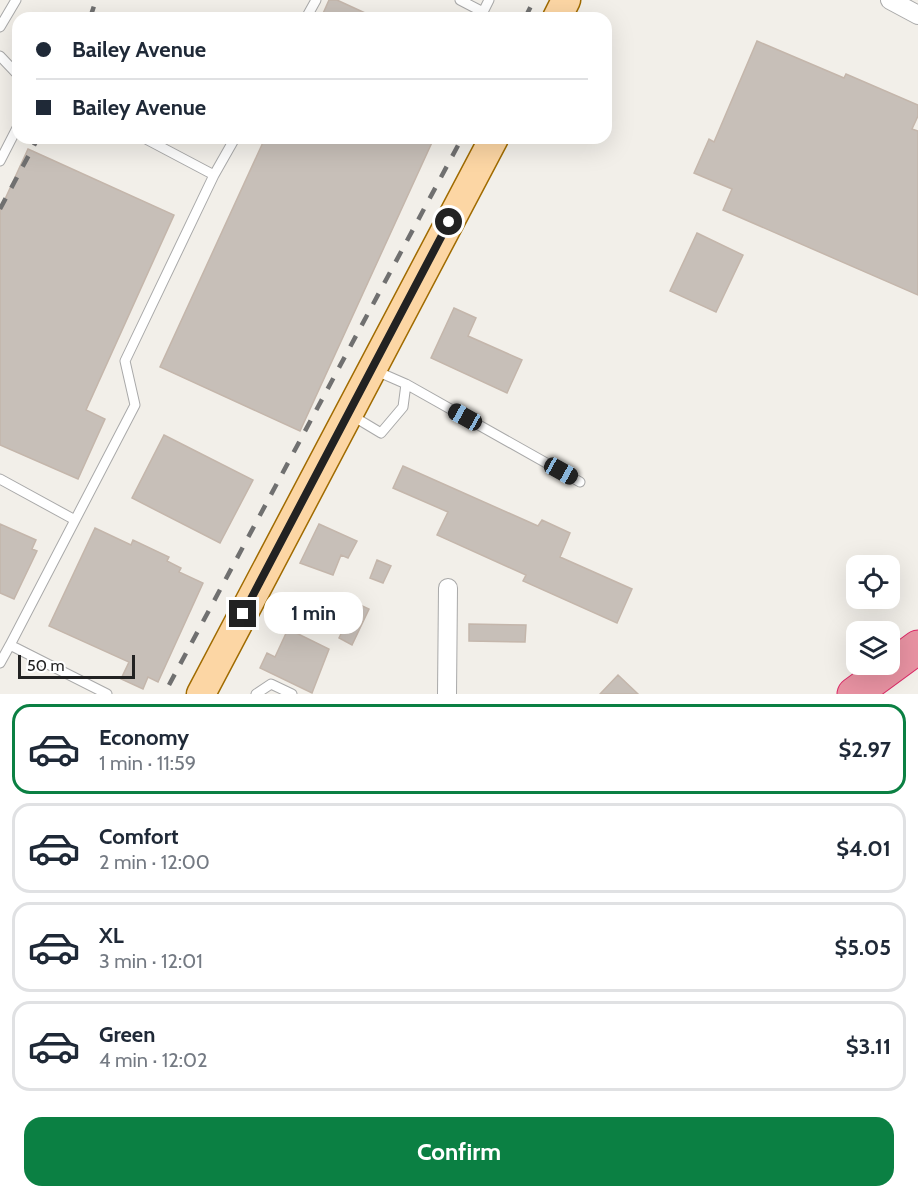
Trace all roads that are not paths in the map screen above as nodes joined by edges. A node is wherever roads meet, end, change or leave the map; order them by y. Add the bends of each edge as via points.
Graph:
1 (16, 0) edge
2 (460, 0) edge
3 (489, 0) edge
4 (890, 0) edge
5 (918, 15) edge
6 (0, 27) edge
7 (0, 56) edge
8 (12, 69) edge
9 (12, 138) edge
10 (155, 144) edge
11 (232, 144) edge
12 (491, 144) edge
13 (0, 161) edge
14 (214, 175) junction
15 (372, 369) junction
16 (406, 384) junction
17 (348, 414) junction
18 (0, 479) edge
19 (580, 482) dead end
20 (75, 520) junction
21 (448, 588) dead end
22 (10, 645) junction
23 (918, 647) edge
24 (0, 663) edge
25 (106, 694) edge
26 (201, 694) edge
27 (256, 694) edge
28 (292, 694) edge
29 (447, 694) edge
30 (854, 694) edge

1 - 6 lane
2 - 3 lane via 483,12
4 - 5 street
7 - 8 lane
9 - 13 lane
10 - 14 lane
11 - 14 lane
12 - 15 main road
14 - 20 lane via 125,361 135,405
15 - 16 lane
15 - 17 main road
16 - 17 lane via 403,407 381,433
16 - 19 lane
17 - 26 main road
18 - 20 lane
20 - 22 lane
21 - 29 street
22 - 24 lane
22 - 25 lane
23 - 30 highway
27 - 28 lane via 271,684

